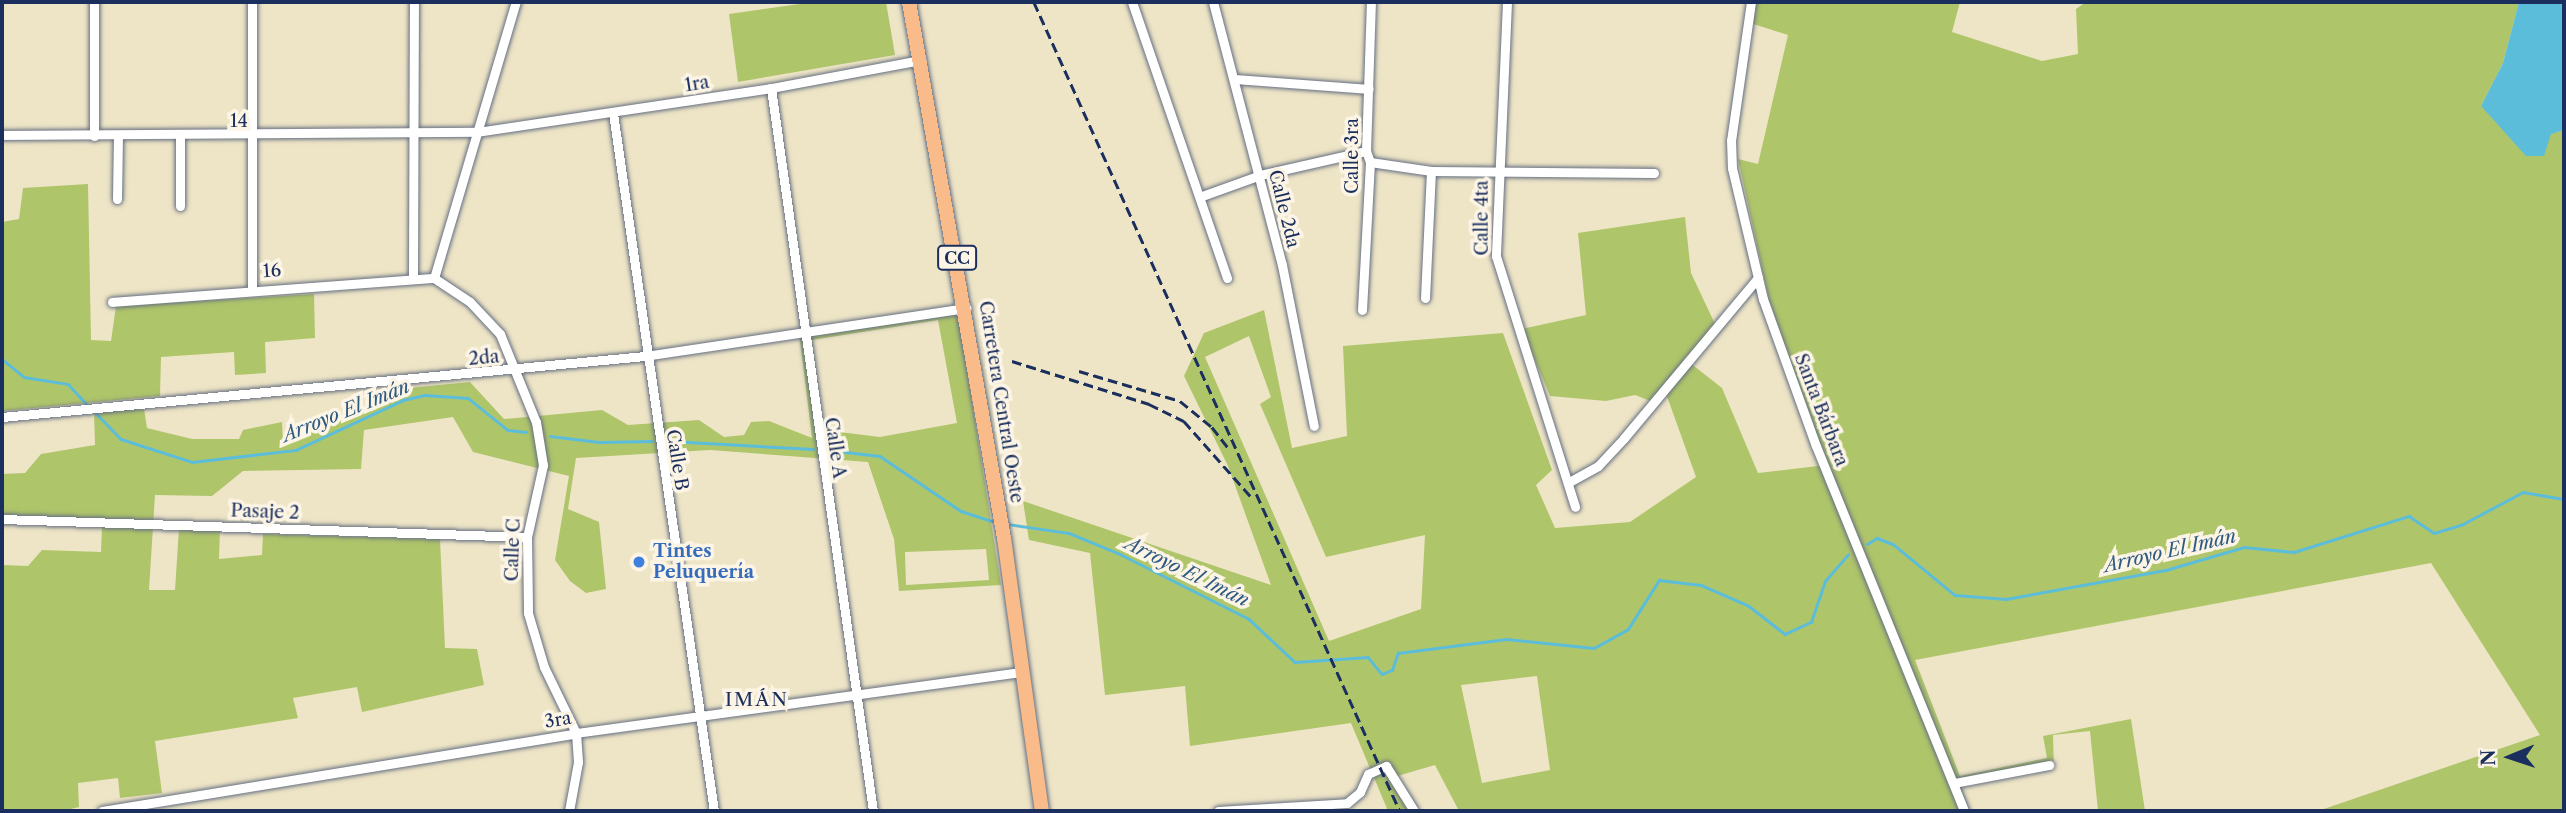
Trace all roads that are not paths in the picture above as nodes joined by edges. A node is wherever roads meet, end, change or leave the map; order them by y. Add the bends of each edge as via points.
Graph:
1 (94, 2) edge
2 (252, 2) edge
3 (414, 2) edge
4 (516, 2) edge
5 (909, 2) edge
6 (1132, 2) edge
7 (1213, 2) edge
8 (1371, 2) edge
9 (1507, 2) edge
10 (1751, 2) edge
11 (921, 60) junction
12 (1236, 79) junction
13 (771, 88) junction
14 (1369, 89) junction
15 (613, 113) junction
16 (477, 132) junction
17 (2, 135) edge
18 (94, 136) junction
19 (118, 136) junction
20 (414, 136) junction
21 (180, 137) junction
22 (250, 137) junction
23 (1366, 151) junction
24 (1370, 162) junction
25 (1431, 171) junction
26 (1499, 171) junction
27 (1654, 173) dead end
28 (1260, 175) junction
29 (1202, 196) junction
30 (117, 199) dead end
31 (180, 206) dead end
32 (413, 276) junction
33 (434, 278) junction
34 (1227, 278) dead end
35 (1758, 278) junction
36 (252, 288) junction
37 (1425, 298) dead end
38 (111, 302) dead end
39 (966, 308) junction
40 (1362, 310) dead end
41 (802, 333) junction
42 (645, 356) junction
43 (514, 371) junction
44 (2, 417) edge
45 (1314, 426) dead end
46 (1570, 481) junction
47 (1575, 507) dead end
48 (2, 519) edge
49 (527, 537) junction
50 (1022, 672) junction
51 (856, 694) junction
52 (700, 716) junction
53 (576, 733) junction
54 (2049, 765) dead end
55 (1954, 783) junction
56 (102, 811) edge
57 (569, 811) edge
58 (714, 811) edge
59 (873, 811) edge
60 (1042, 811) edge
61 (1219, 811) edge
62 (1414, 811) edge
63 (1965, 811) edge

1 - 18 street
2 - 22 street
3 - 20 street
4 - 16 street
5 - 11 main road, Carretera Central Oeste / CC
6 - 29 street
7 - 12 street, Calle 2da
8 - 14 street, Calle 3ra
9 - 26 street, Calle 4ta
10 - 35 street, Santa Bárbara via 1731,154
11 - 13 street, 1ra
11 - 39 main road, Carretera Central Oeste / CC
12 - 14 street
12 - 28 street, Calle 2da
13 - 15 street, 1ra
13 - 41 street, Calle A
14 - 23 street, Calle 3ra
15 - 16 street, 1ra
15 - 42 street, Calle B
16 - 20 street, 14
16 - 33 street
17 - 18 street, 14
18 - 19 street, 14
19 - 21 street, 14
19 - 30 street
20 - 22 street, 14
20 - 32 street
21 - 22 street, 14
21 - 31 street
22 - 36 street
23 - 24 street, Calle 3ra
23 - 28 street
24 - 25 street
24 - 40 street, Calle 3ra
25 - 26 street
25 - 37 street
26 - 27 street
26 - 46 street, Calle 4ta via 1496,256
28 - 29 street
28 - 45 street, Calle 2da
29 - 34 street
32 - 33 street, 16
32 - 36 street, 16
33 - 43 street, Calle C via 470,302 500,334
35 - 46 street via 1624,438 1598,466
35 - 55 street, Santa Bárbara via 1816,446
36 - 38 street, 16
39 - 41 street, 2da
39 - 50 main road, Carretera Central Oeste / CC
41 - 42 street, 2da
41 - 51 street, Calle A
42 - 43 street, 2da
42 - 52 street, Calle B
43 - 44 street, 2da
43 - 49 street, Calle C via 536,422 543,465
46 - 47 street, Calle 4ta
48 - 49 street, Pasaje 2
49 - 53 street, Calle C via 528,613 544,667
50 - 51 street, 3ra
50 - 60 main road, Carretera Central Oeste / CC
51 - 52 street, 3ra
51 - 59 street, Calle A
52 - 53 street, 3ra
52 - 58 street, Calle B
53 - 56 street, 3ra
53 - 57 street, Calle C via 578,762
54 - 55 street
55 - 63 street, Santa Bárbara
61 - 62 street via 1347,803 1360,792 1368,774 1386,766

